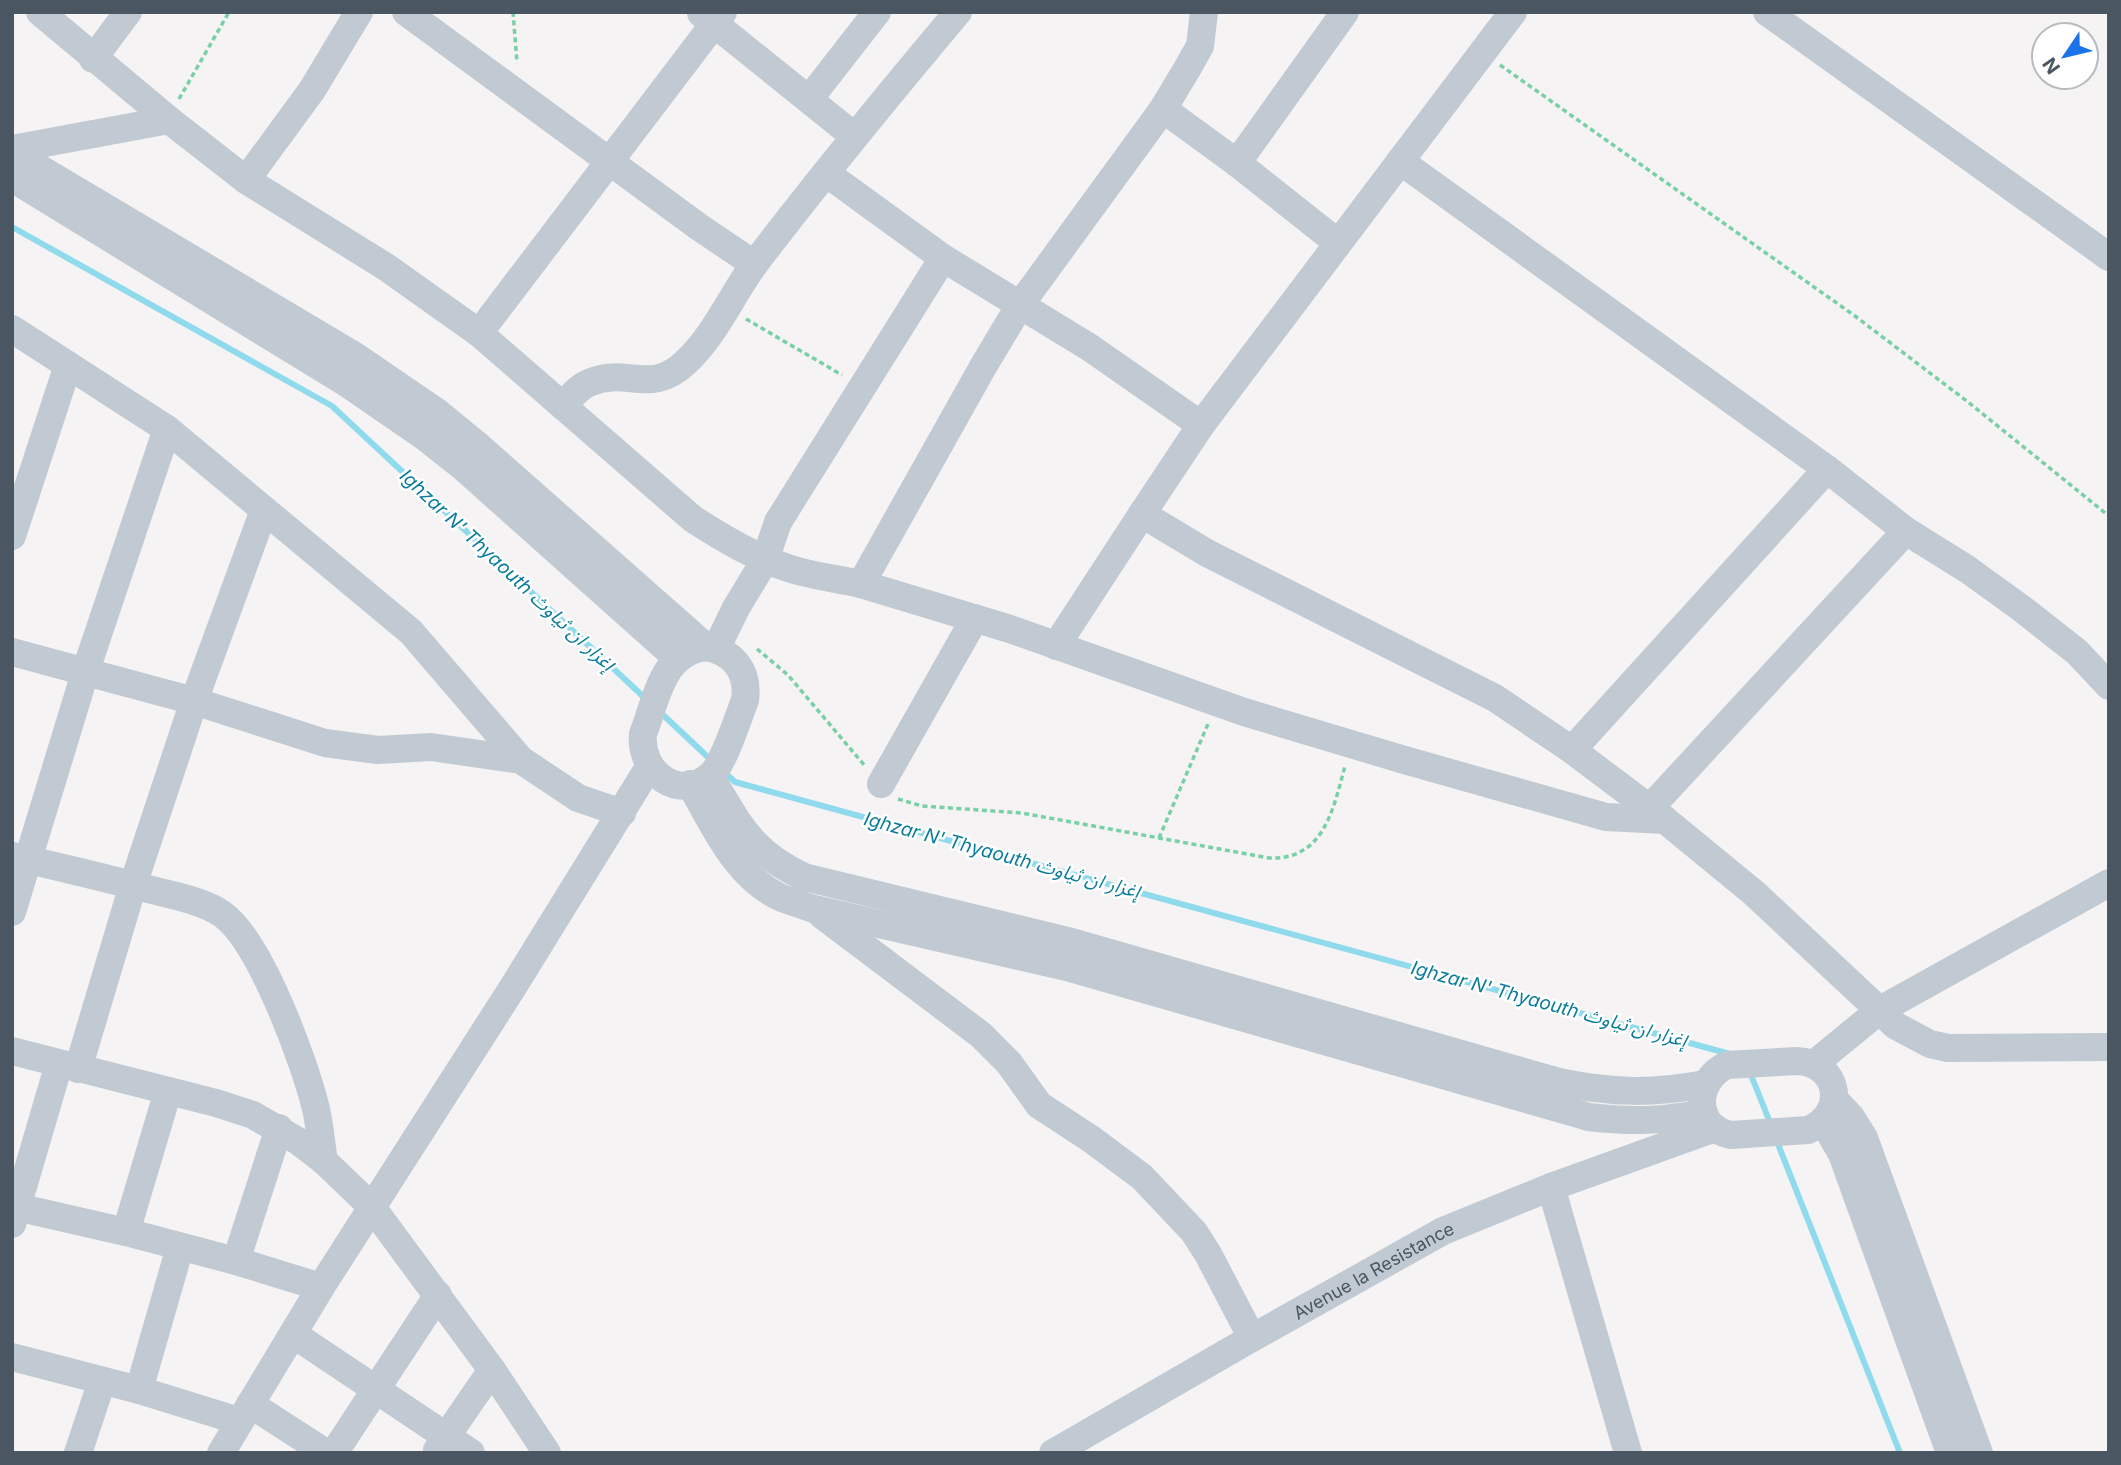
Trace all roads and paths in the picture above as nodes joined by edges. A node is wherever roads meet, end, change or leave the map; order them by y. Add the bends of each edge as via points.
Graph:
1 (40, 12) edge
2 (128, 12) edge
3 (229, 12) edge
4 (359, 12) edge
5 (406, 12) edge
6 (513, 12) edge
7 (877, 12) edge
8 (958, 12) edge
9 (1204, 12) edge
10 (1345, 12) edge
11 (1513, 12) edge
12 (1768, 12) edge
13 (713, 16) edge
14 (1482, 53) junction
15 (93, 58) junction
16 (521, 98) junction
17 (810, 98) junction
18 (1163, 109) junction
19 (169, 120) junction
20 (855, 136) junction
21 (12, 150) edge
22 (610, 162) junction
23 (1400, 162) junction
24 (1237, 163) junction
25 (826, 173) junction
26 (12, 178) edge
27 (246, 180) junction
28 (1338, 243) junction
29 (2109, 257) edge
30 (943, 258) junction
31 (754, 264) junction
32 (1020, 305) junction
33 (727, 307) junction
34 (12, 329) edge
35 (479, 333) junction
36 (68, 365) junction
37 (862, 386) junction
38 (563, 406) junction
39 (1201, 425) junction
40 (167, 429) junction
41 (1827, 469) junction
42 (20, 486) edge
43 (264, 510) junction
44 (1142, 514) junction
45 (2109, 516) edge
46 (1906, 531) junction
47 (12, 536) edge
48 (765, 560) junction
49 (861, 584) junction
50 (975, 618) junction
51 (717, 641) junction
52 (1056, 646) junction
53 (12, 652) edge
54 (677, 658) junction
55 (85, 673) junction
56 (2109, 686) edge
57 (194, 701) junction
58 (1218, 703) junction
59 (1351, 743) junction
60 (1572, 750) junction
61 (521, 760) junction
62 (649, 767) junction
63 (700, 780) junction
64 (881, 784) junction
65 (622, 813) junction
66 (1657, 815) junction
67 (1159, 838) junction
68 (20, 858) edge
69 (2109, 883) edge
70 (133, 885) junction
71 (814, 909) junction
72 (12, 912) edge
73 (1880, 1010) junction
74 (2109, 1047) edge
75 (12, 1051) edge
76 (1806, 1063) junction
77 (68, 1066) junction
78 (1705, 1084) junction
79 (168, 1091) junction
80 (1822, 1117) junction
81 (1717, 1125) junction
82 (279, 1128) junction
83 (324, 1161) junction
84 (1551, 1188) junction
85 (372, 1207) junction
86 (14, 1212) edge
87 (126, 1232) junction
88 (180, 1247) junction
89 (236, 1261) junction
90 (321, 1287) junction
91 (438, 1295) junction
92 (293, 1334) junction
93 (1252, 1338) junction
94 (12, 1357) edge
95 (492, 1370) junction
96 (102, 1381) junction
97 (139, 1390) junction
98 (375, 1390) junction
99 (245, 1413) junction
100 (441, 1445) edge
101 (78, 1453) edge
102 (221, 1453) edge
103 (326, 1453) edge
104 (334, 1453) edge
105 (471, 1453) edge
106 (547, 1453) edge
107 (1053, 1453) edge
108 (1628, 1453) edge
109 (1950, 1453) edge
110 (1979, 1453) edge

1 - 15 street
2 - 15 street
3 - 19 path
4 - 27 street via 312,90
5 - 16 street
6 - 16 path
7 - 17 street
8 - 20 street
9 - 18 street via 1200,46
10 - 24 street
11 - 14 street
12 - 29 street
13 - 17 street
13 - 22 street
14 - 23 street
14 - 45 path via 1855,316
15 - 19 street
16 - 22 street
17 - 20 street
18 - 24 street
18 - 32 street
19 - 21 street
19 - 27 street
20 - 25 street
21 - 51 street via 355,356 437,412
22 - 31 street
22 - 35 street
23 - 28 street
23 - 41 street
24 - 28 street
25 - 30 street
25 - 31 street
26 - 54 street via 396,415 463,467
27 - 35 street via 386,267
28 - 39 street
30 - 32 street
30 - 37 street
31 - 33 street
32 - 39 street via 1090,347
32 - 49 street
33 - 37 path
33 - 38 street via 695,352 670,375 590,382
34 - 36 street
35 - 38 street
36 - 40 street
36 - 42 street
37 - 48 street via 778,522
38 - 48 street via 693,519
39 - 44 street
40 - 43 street
40 - 55 street
41 - 46 street
41 - 60 street
42 - 47 street
43 - 57 street
43 - 61 street via 411,632
44 - 52 street
44 - 60 street via 1208,553 1495,698
46 - 56 street via 2021,608 2077,652
46 - 66 street
48 - 49 street
48 - 51 street
49 - 50 street
50 - 52 street
50 - 64 street
51 - 54 street
51 - 63 street via 741,669 747,689 718,767
51 - 64 path via 788,675
52 - 58 street
53 - 55 street
54 - 62 street via 643,734
55 - 57 street
55 - 68 street
57 - 61 street via 325,743 378,750 431,747
57 - 70 street
58 - 59 street
58 - 67 path
59 - 66 street via 1606,817
59 - 67 path via 1326,825 1317,841 1303,852 1288,859 1269,858
60 - 66 street
61 - 65 street via 579,798
62 - 63 street via 667,781
62 - 65 street
63 - 71 street via 729,850 751,877 780,897
63 - 78 street via 764,853 804,877 1068,941 1559,1082 1632,1093
64 - 67 path via 911,804 1022,813
65 - 85 street
66 - 73 street via 1754,894
68 - 70 street
68 - 72 street
69 - 73 street
70 - 77 street
70 - 83 street via 210,908 241,932 255,953 310,1087
71 - 81 street via 1067,967 1589,1117
71 - 93 street via 981,1035 1049,1113 1142,1177 1201,1243
73 - 74 street via 1909,1034 1948,1048
73 - 76 street
75 - 77 street
76 - 78 street via 1727,1065
76 - 80 street via 1828,1075 1834,1091
77 - 79 street
77 - 86 street
78 - 81 street via 1702,1094
79 - 82 street via 253,1115
79 - 87 street
80 - 81 street
80 - 109 street via 1842,1154
80 - 110 street via 1851,1117 1864,1138
81 - 84 street, Avenue la Resistance
82 - 83 street
82 - 89 street
83 - 85 street
84 - 93 street, Avenue la Resistance via 1443,1231
84 - 108 street
85 - 90 street
85 - 91 street
86 - 87 street
87 - 88 street
88 - 89 street
88 - 97 street
89 - 90 street
90 - 92 street
91 - 95 street
91 - 98 street
92 - 98 street
92 - 99 street
93 - 107 street, Avenue la Resistance
94 - 96 street
95 - 100 street
95 - 106 street
96 - 97 street
96 - 101 street
97 - 99 street
98 - 100 street
98 - 104 street
99 - 102 street
99 - 103 street
100 - 105 street

